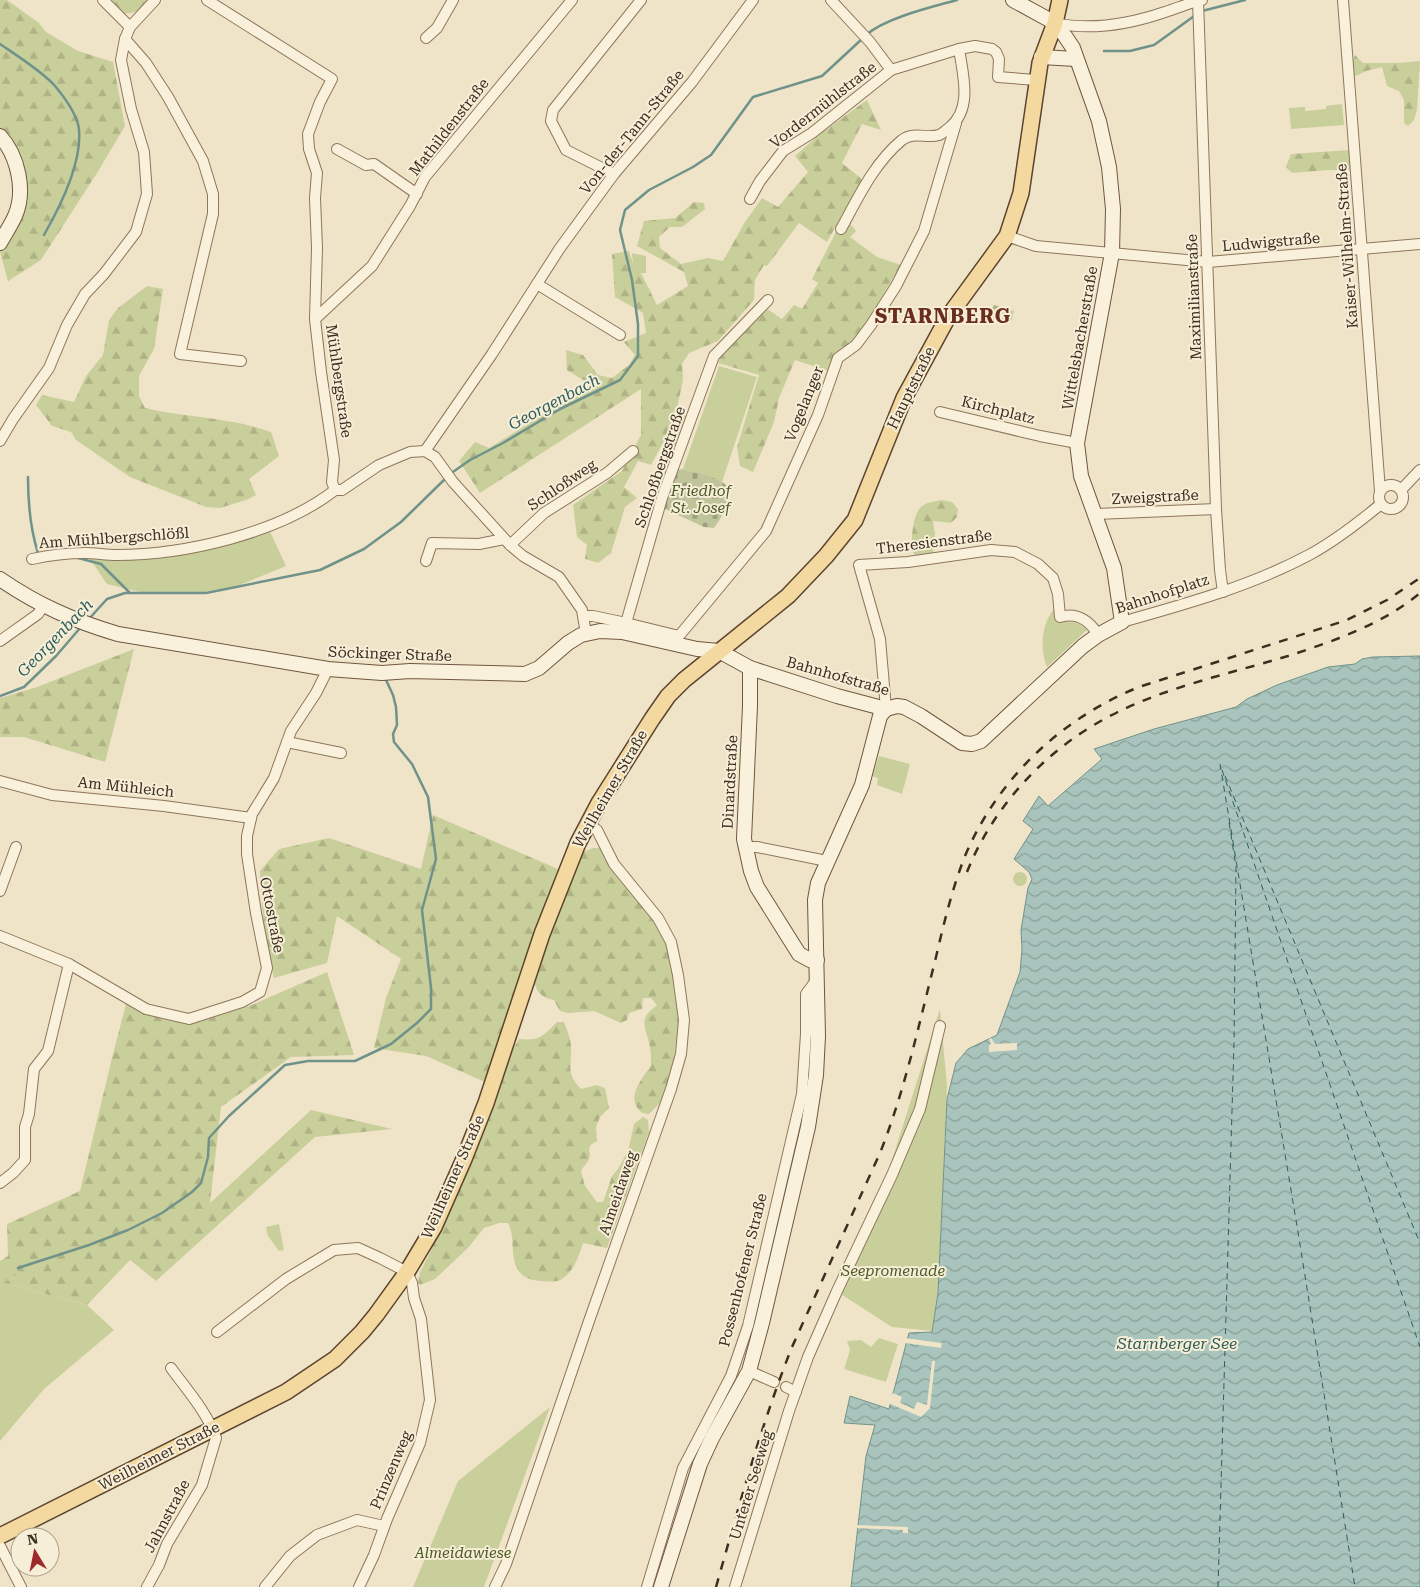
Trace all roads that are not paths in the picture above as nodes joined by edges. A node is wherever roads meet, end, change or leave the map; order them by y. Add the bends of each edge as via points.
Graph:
1 (103, 0) edge
2 (155, 0) edge
3 (207, 0) edge
4 (453, 0) edge
5 (572, 0) edge
6 (642, 0) edge
7 (753, 0) edge
8 (832, 0) edge
9 (1013, 0) edge
10 (1060, 0) edge
11 (1343, 0) edge
12 (1200, 3) edge
13 (1055, 23) junction
14 (130, 28) junction
15 (426, 38) dead end
16 (124, 39) junction
17 (959, 49) junction
18 (1041, 57) junction
19 (1076, 59) junction
20 (891, 70) junction
21 (1036, 80) junction
22 (956, 123) junction
23 (0, 136) edge
24 (337, 149) dead end
25 (614, 174) junction
26 (417, 194) junction
27 (750, 199) dead end
28 (841, 228) dead end
29 (1007, 236) junction
30 (0, 243) edge
31 (1420, 244) edge
32 (1362, 250) junction
33 (1112, 253) junction
34 (1208, 262) junction
35 (537, 284) junction
36 (768, 300) dead end
37 (315, 319) junction
38 (620, 335) dead end
39 (241, 361) dead end
40 (940, 412) dead end
41 (0, 441) edge
42 (1077, 443) junction
43 (633, 451) dead end
44 (425, 452) junction
45 (1420, 470) edge
46 (335, 490) junction
47 (1401, 490) junction
48 (1380, 491) junction
49 (1381, 504) junction
50 (1216, 509) junction
51 (1096, 514) junction
52 (507, 542) junction
53 (32, 559) dead end
54 (426, 561) dead end
55 (0, 579) edge
56 (1223, 592) junction
57 (43, 606) junction
58 (584, 616) junction
59 (1122, 622) junction
60 (626, 623) junction
61 (586, 634) junction
62 (1098, 635) junction
63 (0, 641) edge
64 (719, 652) junction
65 (750, 668) junction
66 (328, 669) junction
67 (886, 709) junction
68 (287, 742) junction
69 (972, 744) joint
70 (341, 753) dead end
71 (0, 781) edge
72 (251, 818) junction
73 (588, 824) junction
74 (16, 847) dead end
75 (745, 847) junction
76 (827, 861) junction
77 (0, 891) edge
78 (0, 936) edge
79 (817, 960) junction
80 (69, 964) junction
81 (817, 979) junction
82 (940, 1026) dead end
83 (0, 1183) edge
84 (407, 1272) junction
85 (217, 1332) dead end
86 (171, 1368) dead end
87 (749, 1371) junction
88 (774, 1382) dead end
89 (213, 1429) junction
90 (384, 1526) junction
91 (0, 1536) edge
92 (0, 1546) edge
93 (21, 1587) edge
94 (147, 1587) edge
95 (265, 1587) edge
96 (359, 1587) edge
97 (495, 1587) edge
98 (647, 1587) edge
99 (661, 1587) edge
100 (735, 1587) edge

1 - 14 street
2 - 14 street
3 - 37 street, Mühlbergstraße via 332,79 308,134 317,174
4 - 15 street via 437,28
5 - 26 street, Mathildenstraße via 425,176
6 - 25 street via 553,110 551,121 566,150
7 - 25 street, Von-der-Tann-Straße via 692,82
8 - 20 street
9 - 13 street
10 - 13 main road, Hauptstraße
11 - 32 street, Kaiser-Wilhelm-Straße
12 - 13 street via 1117,24 1086,27
12 - 34 street, Maximilianstraße
13 - 18 main road, Hauptstraße
13 - 19 street, Wittelsbacherstraße
14 - 16 street
16 - 39 street via 146,63 168,97 202,161 213,194 213,214 180,354
16 - 41 street via 121,60 144,152 147,194 136,232 85,294 67,325 49,368
17 - 20 street, Vordermühlstraße
17 - 21 street, Vordermühlstraße via 975,46 992,49 999,59 998,77
17 - 22 street via 965,92
18 - 19 street
18 - 21 main road, Hauptstraße
19 - 33 street, Wittelsbacherstraße via 1100,121 1109,167 1113,209
20 - 27 street, Vordermühlstraße via 812,133 783,151
21 - 29 main road, Hauptstraße via 1021,192
22 - 28 street via 940,135 904,139 883,158
22 - 60 street, Vogelanger via 924,231 896,286 871,325 856,345 838,358 818,415 766,531 679,636
23 - 30 street via 16,160 21,190 16,215
24 - 26 street via 366,165 374,164
25 - 35 street, Von-der-Tann-Straße
26 - 37 street, Mathildenstraße via 372,266
29 - 33 street, Ludwigstraße via 1036,246
29 - 64 main road, Hauptstraße via 948,317 917,372 855,520 788,596
31 - 32 street, Ludwigstraße
32 - 34 street, Ludwigstraße
32 - 48 street, Kaiser-Wilhelm-Straße
33 - 34 street, Ludwigstraße
33 - 42 street, Wittelsbacherstraße
34 - 50 street, Maximilianstraße
35 - 38 street
35 - 44 street, Von-der-Tann-Straße
36 - 60 street, Schloßbergstraße via 714,356 662,498
37 - 46 street, Mühlbergstraße
40 - 42 street, Kirchplatz
42 - 51 street, Wittelsbacherstraße via 1081,476
43 - 52 street, Schloßweg via 607,473 544,512
44 - 46 street via 410,452 379,465 342,490
44 - 52 street via 435,457
45 - 47 street
46 - 53 street, Am Mühlbergschlößl via 288,518 204,546 115,555 54,554
47 - 48 street via 1390,485
47 - 49 street via 1400,506 1388,509
48 - 49 street via 1378,498
49 - 56 street, Bahnhofplatz via 1347,532 1310,555
50 - 51 street, Zweigstraße
50 - 56 street, Maximilianstraße
51 - 59 street, Wittelsbacherstraße via 1114,568
52 - 54 street via 432,543
52 - 58 street via 523,556 559,577
55 - 57 street, Söckinger Straße
56 - 59 street, Bahnhofplatz
57 - 63 street via 38,614
57 - 66 street, Söckinger Straße via 118,634
58 - 60 street
58 - 61 street
59 - 62 street, Bahnhofplatz
61 - 64 street, Söckinger Straße via 608,630
61 - 66 street, Söckinger Straße via 568,643 539,668 525,674 382,673
62 - 67 street, Theresienstraße via 1084,620 1060,617 1053,578 1027,557 1010,550 908,562 859,564 880,639
62 - 69 street, Bahnhofplatz via 981,740
64 - 65 street, Bahnhofstraße
64 - 73 main road, Weilheimer Straße via 668,696
65 - 67 street, Bahnhofstraße
65 - 75 street, Dinardstraße via 743,826
66 - 68 street, Ottostraße
67 - 69 street, Bahnhofstraße via 904,707 962,743
67 - 76 street, Possenhofener Straße via 880,716 862,785
68 - 70 street
68 - 72 street, Ottostraße via 274,778
71 - 72 street, Am Mühleich via 52,795
72 - 80 street, Ottostraße via 247,854 267,968 260,992 242,1002 189,1019 146,1009
73 - 84 main road, Weilheimer Straße via 568,864 542,934 464,1159 434,1227
73 - 97 street, Almeidaweg via 597,830 614,864 658,918 671,942 683,1006 681,1054 506,1564
74 - 77 street
75 - 76 street
75 - 79 street, Dinardstraße via 757,887 799,954
76 - 79 street, Possenhofener Straße via 815,900
78 - 80 street, Ottostraße
79 - 81 street, Possenhofener Straße
80 - 83 street via 48,1051 34,1068 25,1127 25,1160
81 - 87 street, Possenhofener Straße via 816,1075 808,1127
81 - 98 street, Possenhofener Straße via 806,994 802,1094 748,1326 731,1376 683,1468
82 - 100 street, Unterer Seeweg via 920,1109 892,1176 791,1389
84 - 85 street via 358,1248 334,1250 286,1279
84 - 89 main road, Weilheimer Straße via 362,1332 334,1359 286,1392
84 - 90 street, Prinzenweg via 421,1319 430,1400 420,1443
86 - 89 street
87 - 88 street
87 - 99 street, Possenhofener Straße via 700,1464
89 - 91 main road, Weilheimer Straße
89 - 94 street, Jahnstraße via 216,1438 202,1485 167,1544
90 - 95 street via 357,1520 317,1535 290,1556
90 - 96 street, Prinzenweg
92 - 93 street

